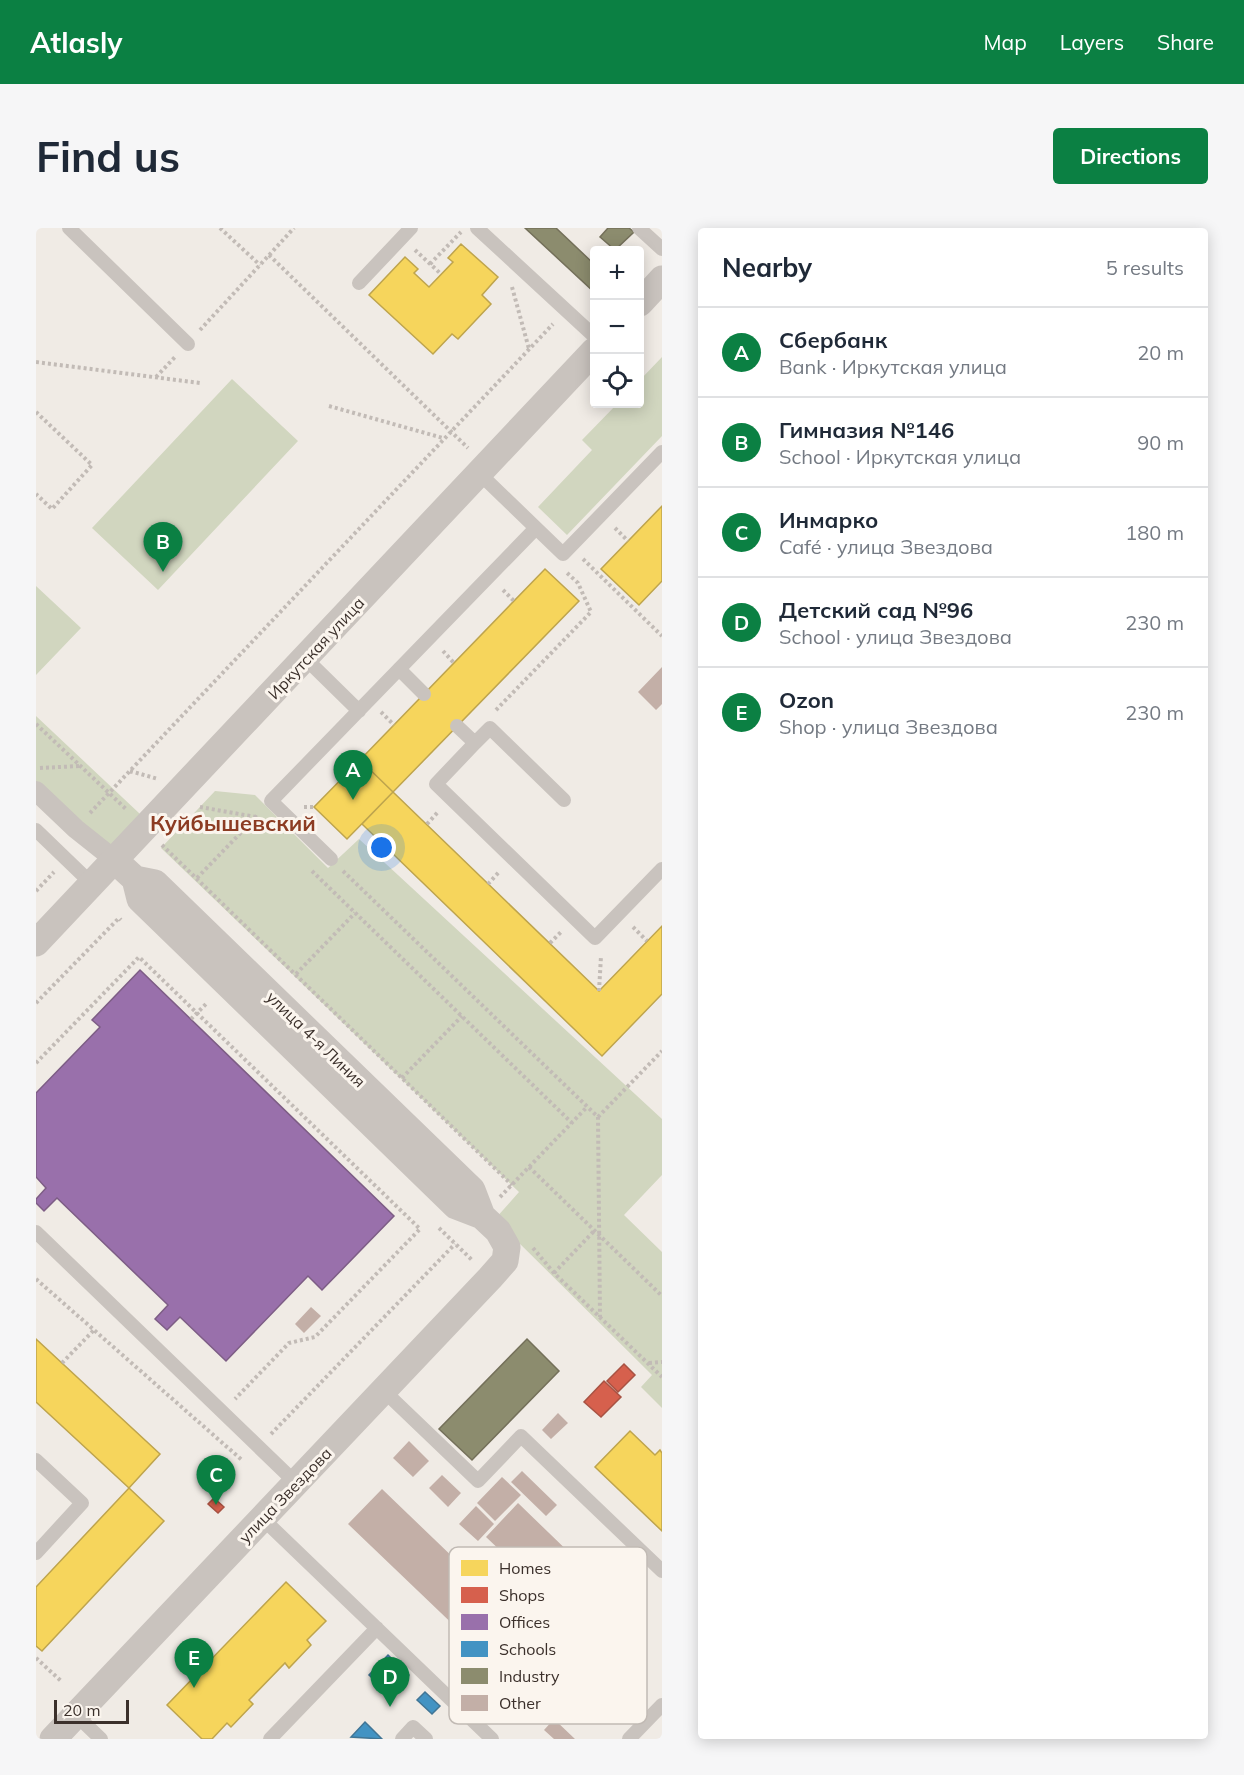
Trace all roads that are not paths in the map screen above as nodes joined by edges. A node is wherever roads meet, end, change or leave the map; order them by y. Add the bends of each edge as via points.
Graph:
1 (69, 228) edge
2 (477, 228) edge
3 (639, 228) edge
4 (406, 233) edge
5 (662, 249) edge
6 (662, 279) edge
7 (359, 283) dead end
8 (642, 300) edge
9 (590, 332) edge
10 (188, 344) road end
11 (591, 354) edge
12 (662, 452) edge
13 (479, 473) junction
14 (536, 528) junction
15 (306, 659) junction
16 (399, 669) junction
17 (424, 694) dead end
18 (359, 711) junction
19 (457, 726) dead end
20 (472, 740) junction
21 (36, 791) edge
22 (564, 800) dead end
23 (36, 830) edge
24 (331, 859) road end
25 (115, 860) junction
26 (662, 869) edge
27 (92, 884) junction
28 (36, 943) edge
29 (36, 1232) edge
30 (507, 1247) joint
31 (384, 1391) junction
32 (36, 1460) edge
33 (296, 1483) junction
34 (262, 1518) junction
35 (637, 1547) edge
36 (36, 1553) edge
37 (647, 1557) edge
38 (662, 1571) edge
39 (377, 1628) junction
40 (449, 1697) edge
41 (662, 1705) edge
42 (76, 1715) junction
43 (647, 1722) edge
44 (476, 1724) edge
45 (645, 1724) edge
46 (633, 1738) edge
47 (53, 1739) edge
48 (101, 1739) edge
49 (270, 1739) edge
50 (402, 1739) edge
51 (426, 1739) edge
52 (492, 1739) edge

1 - 10 lane
2 - 9 lane
3 - 5 lane
4 - 7 lane
6 - 8 street
11 - 13 street, Иркутская улица
12 - 14 lane via 563,554
13 - 14 lane
13 - 15 street, Иркутская улица
14 - 16 lane
15 - 18 lane
15 - 25 street, Иркутская улица
16 - 17 lane
16 - 18 lane
18 - 24 lane via 272,801
19 - 20 lane
20 - 22 lane via 490,728
20 - 26 lane via 436,784 595,938
21 - 25 street, улица 4-я Линия
23 - 27 lane
25 - 27 street, Иркутская улица
25 - 30 street, улица 4-я Линия via 135,879 155,883 472,1190 488,1209
27 - 28 street, Иркутская улица
29 - 33 lane
30 - 31 street, улица Звездова via 505,1261
31 - 33 street, улица Звездова
31 - 35 lane via 478,1481 521,1436
32 - 36 lane via 82,1503
33 - 34 street, улица Звездова
34 - 39 lane
34 - 42 street, улица Звездова
37 - 38 lane
39 - 40 lane
39 - 49 lane
41 - 43 lane
42 - 47 street, улица Звездова
42 - 48 lane
44 - 52 lane
45 - 46 lane
50 - 51 lane via 413,1727

